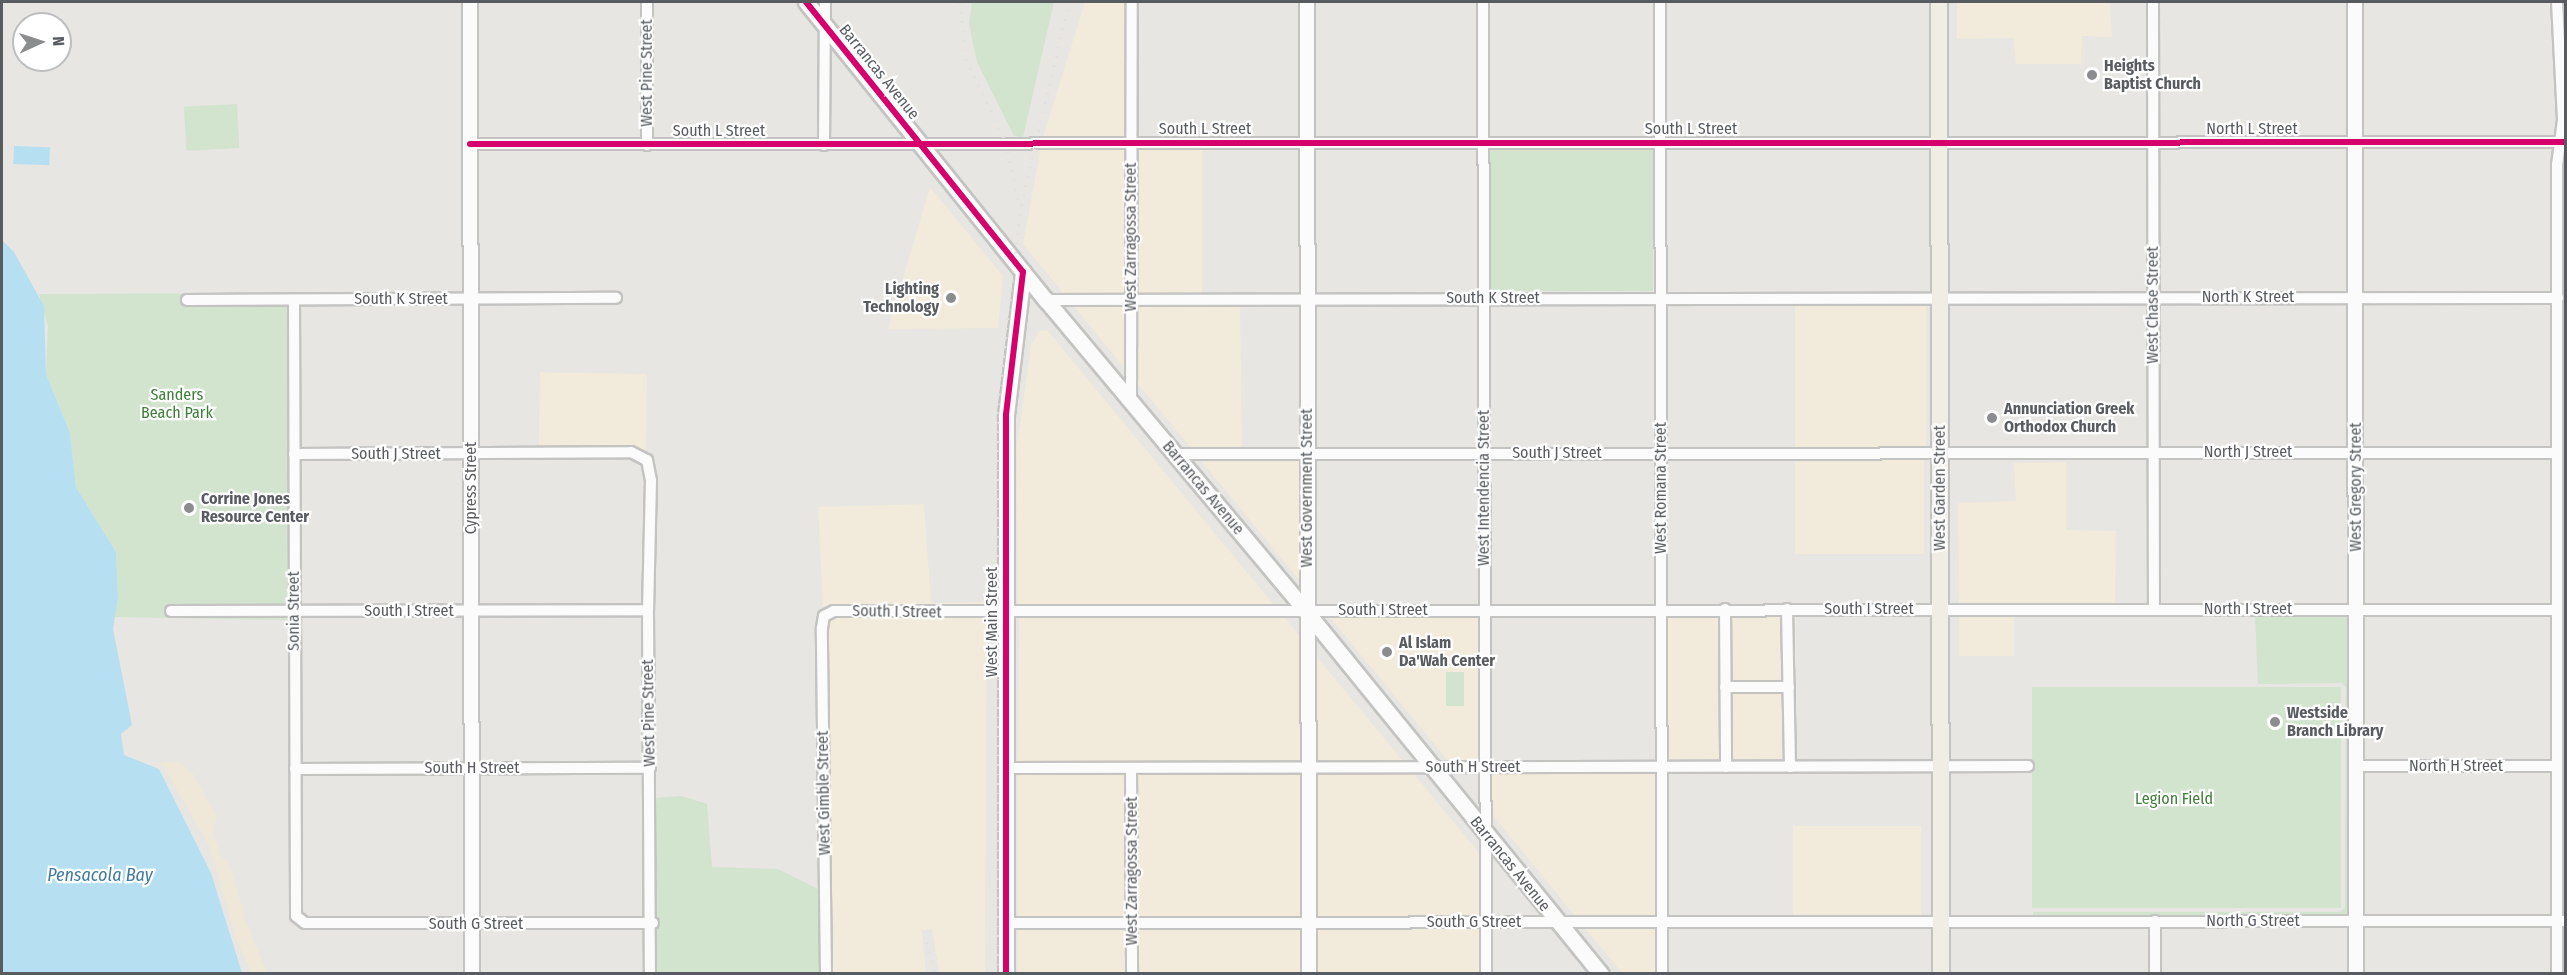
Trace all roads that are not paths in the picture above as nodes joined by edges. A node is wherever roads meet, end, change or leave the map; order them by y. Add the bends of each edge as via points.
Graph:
1 (470, 2) edge
2 (646, 2) edge
3 (806, 2) edge
4 (825, 2) edge
5 (1132, 2) edge
6 (1307, 2) edge
7 (1483, 2) edge
8 (1660, 2) edge
9 (1939, 2) edge
10 (2153, 2) edge
11 (2355, 2) edge
12 (2557, 2) edge
13 (826, 27) junction
14 (1307, 142) junction
15 (2563, 142) edge
16 (1131, 143) junction
17 (1484, 143) junction
18 (1660, 143) junction
19 (1939, 143) junction
20 (2154, 143) junction
21 (2355, 143) junction
22 (470, 144) junction
23 (920, 144) junction
24 (647, 145) junction
25 (824, 145) junction
26 (1023, 272) junction
27 (1661, 297) junction
28 (1939, 297) junction
29 (2154, 297) junction
30 (2355, 297) junction
31 (2558, 297) junction
32 (616, 298) dead end
33 (1130, 298) junction
34 (1307, 298) junction
35 (1484, 298) junction
36 (471, 299) junction
37 (187, 300) dead end
38 (294, 300) junction
39 (1046, 300) junction
40 (1131, 400) junction
41 (1308, 452) junction
42 (1661, 452) junction
43 (1940, 452) junction
44 (2153, 452) junction
45 (2356, 452) junction
46 (1484, 453) junction
47 (2557, 453) junction
48 (294, 454) junction
49 (471, 454) junction
50 (1174, 454) junction
51 (642, 455) joint
52 (1661, 609) junction
53 (1725, 609) junction
54 (1787, 609) junction
55 (1939, 609) junction
56 (2154, 609) junction
57 (2356, 609) junction
58 (2557, 609) junction
59 (648, 610) junction
60 (1006, 610) junction
61 (1305, 610) junction
62 (1485, 610) junction
63 (171, 611) dead end
64 (294, 611) junction
65 (471, 611) junction
66 (826, 614) joint
67 (1725, 687) junction
68 (1789, 687) junction
69 (1790, 766) junction
70 (1941, 766) junction
71 (2028, 766) dead end
72 (2355, 766) junction
73 (2557, 766) junction
74 (1431, 767) junction
75 (1485, 767) junction
76 (1662, 767) junction
77 (1726, 767) junction
78 (471, 768) junction
79 (650, 768) junction
80 (1006, 768) junction
81 (1131, 768) junction
82 (1309, 768) junction
83 (295, 769) junction
84 (1485, 833) junction
85 (300, 921) joint
86 (1941, 921) junction
87 (2155, 921) junction
88 (2356, 921) junction
89 (2561, 921) edge
90 (653, 922) junction
91 (1309, 922) junction
92 (1485, 922) junction
93 (1558, 922) junction
94 (1662, 922) junction
95 (1006, 923) junction
96 (1131, 923) junction
97 (473, 924) junction
98 (472, 974) edge
99 (651, 974) edge
100 (826, 974) edge
101 (1006, 974) edge
102 (1132, 974) edge
103 (1309, 974) edge
104 (1486, 974) edge
105 (1601, 974) edge
106 (1662, 974) edge
107 (1941, 974) edge
108 (2155, 974) edge
109 (2356, 974) edge
110 (2557, 974) edge

1 - 22 street, Cypress Street
2 - 24 street, West Pine Street
3 - 13 main road, Barrancas Avenue
4 - 13 street
5 - 16 street, West Zarragossa Street
6 - 14 street, West Government Street
7 - 17 street, West Intendencia Street
8 - 18 street, West Romana Street
9 - 19 main road, West Garden Street
10 - 20 street, West Chase Street
11 - 21 street, West Gregory Street
12 - 15 street
13 - 23 main road, Barrancas Avenue
13 - 25 street
14 - 16 street, South L Street
14 - 17 street, South L Street
14 - 34 street, West Government Street
15 - 21 street, North L Street
15 - 31 street
16 - 23 street, South L Street
16 - 33 street, West Zarragossa Street
17 - 18 street, South L Street
17 - 35 street, West Intendencia Street
18 - 19 street, South L Street
18 - 27 street, West Romana Street
19 - 20 street, North L Street
19 - 28 main road, West Garden Street
20 - 21 street, North L Street
20 - 29 street, West Chase Street
21 - 30 street, West Gregory Street
22 - 24 street, South L Street
22 - 36 street, Cypress Street
23 - 25 street, South L Street
23 - 26 main road, Barrancas Avenue
24 - 25 street, South L Street
26 - 39 main road, Barrancas Avenue
26 - 60 main road, West Main Street via 1006,415
27 - 28 street, South K Street
27 - 35 street, South K Street
27 - 42 street, West Romana Street
28 - 29 street, North K Street
28 - 43 main road, West Garden Street
29 - 30 street, North K Street
29 - 44 street, West Chase Street
30 - 31 street, North K Street
30 - 45 street, West Gregory Street
31 - 47 street
32 - 36 street, South K Street
33 - 34 street, South K Street
33 - 39 street, South K Street
33 - 40 street, West Zarragossa Street
34 - 35 street, South K Street
34 - 41 street, West Government Street
35 - 46 street, West Intendencia Street
36 - 38 street, South K Street
36 - 49 street, Cypress Street
37 - 38 street, South K Street
38 - 48 street, Sonia Street
39 - 40 main road, Barrancas Avenue
40 - 50 main road, Barrancas Avenue
41 - 46 street, South J Street
41 - 50 street, South J Street
41 - 61 street, West Government Street
42 - 43 street, South J Street
42 - 46 street, South J Street
42 - 52 street, West Romana Street
43 - 44 street, North J Street
43 - 55 main road, West Garden Street
44 - 45 street, North J Street
44 - 56 street, West Chase Street
45 - 47 street, North J Street
45 - 57 street, West Gregory Street
46 - 62 street, West Intendencia Street
47 - 58 street
48 - 49 street, South J Street
48 - 64 street, Sonia Street
49 - 51 street, South J Street
49 - 65 street, Cypress Street
50 - 61 main road, Barrancas Avenue
51 - 59 street, West Pine Street via 647,460 651,480
52 - 53 street, South I Street
52 - 62 street, South I Street
52 - 76 street, West Romana Street
53 - 54 street, South I Street
53 - 67 street
54 - 55 street, South I Street
54 - 68 street
55 - 56 street, North I Street
55 - 70 main road, West Garden Street
56 - 57 street, North I Street
57 - 58 street, North I Street
57 - 72 street, West Gregory Street
58 - 73 street
59 - 65 street, South I Street
59 - 79 street, West Pine Street
60 - 61 street, South I Street
60 - 66 street, South I Street
60 - 80 main road, West Main Street
61 - 62 street, South I Street
61 - 74 main road, Barrancas Avenue
61 - 82 street, West Government Street
62 - 75 street, West Intendencia Street
63 - 64 street, South I Street
64 - 65 street, South I Street
64 - 83 street, Sonia Street
65 - 78 street, Cypress Street
66 - 100 street, West Gimble Street via 822,628
67 - 68 street
67 - 77 street
68 - 69 street
69 - 70 street, South H Street
69 - 77 street, South H Street
70 - 71 street
70 - 86 main road, West Garden Street
72 - 73 street, North H Street
72 - 88 street, West Gregory Street
73 - 89 street
74 - 75 street, South H Street
74 - 82 street, South H Street
74 - 84 main road, Barrancas Avenue
75 - 76 street, South H Street
75 - 84 street, West Intendencia Street
76 - 77 street, South H Street
76 - 94 street, West Romana Street
78 - 79 street, South H Street
78 - 83 street, South H Street
78 - 97 street, Cypress Street
79 - 90 street, West Pine Street
80 - 81 street, South H Street
80 - 95 main road, West Main Street
81 - 82 street, South H Street
81 - 96 street, West Zarragossa Street
82 - 91 street, West Government Street
83 - 85 street, Sonia Street via 295,911
84 - 92 street, West Intendencia Street
84 - 93 main road, Barrancas Avenue
85 - 97 street, South G Street
86 - 87 street, North G Street
86 - 94 street, South G Street
86 - 107 main road, West Garden Street
87 - 88 street, North G Street
87 - 108 street
88 - 89 street, North G Street
88 - 109 street, West Gregory Street
89 - 110 street
90 - 97 street, South G Street
90 - 99 street, West Pine Street
91 - 92 street, South G Street
91 - 96 street, South G Street
91 - 103 street, West Government Street
92 - 93 street, South G Street
92 - 104 street, West Intendencia Street
93 - 94 street, South G Street
93 - 105 main road, Barrancas Avenue
94 - 106 street, West Romana Street
95 - 96 street, South G Street
95 - 101 main road, West Main Street
96 - 102 street, West Zarragossa Street
97 - 98 street, Cypress Street

